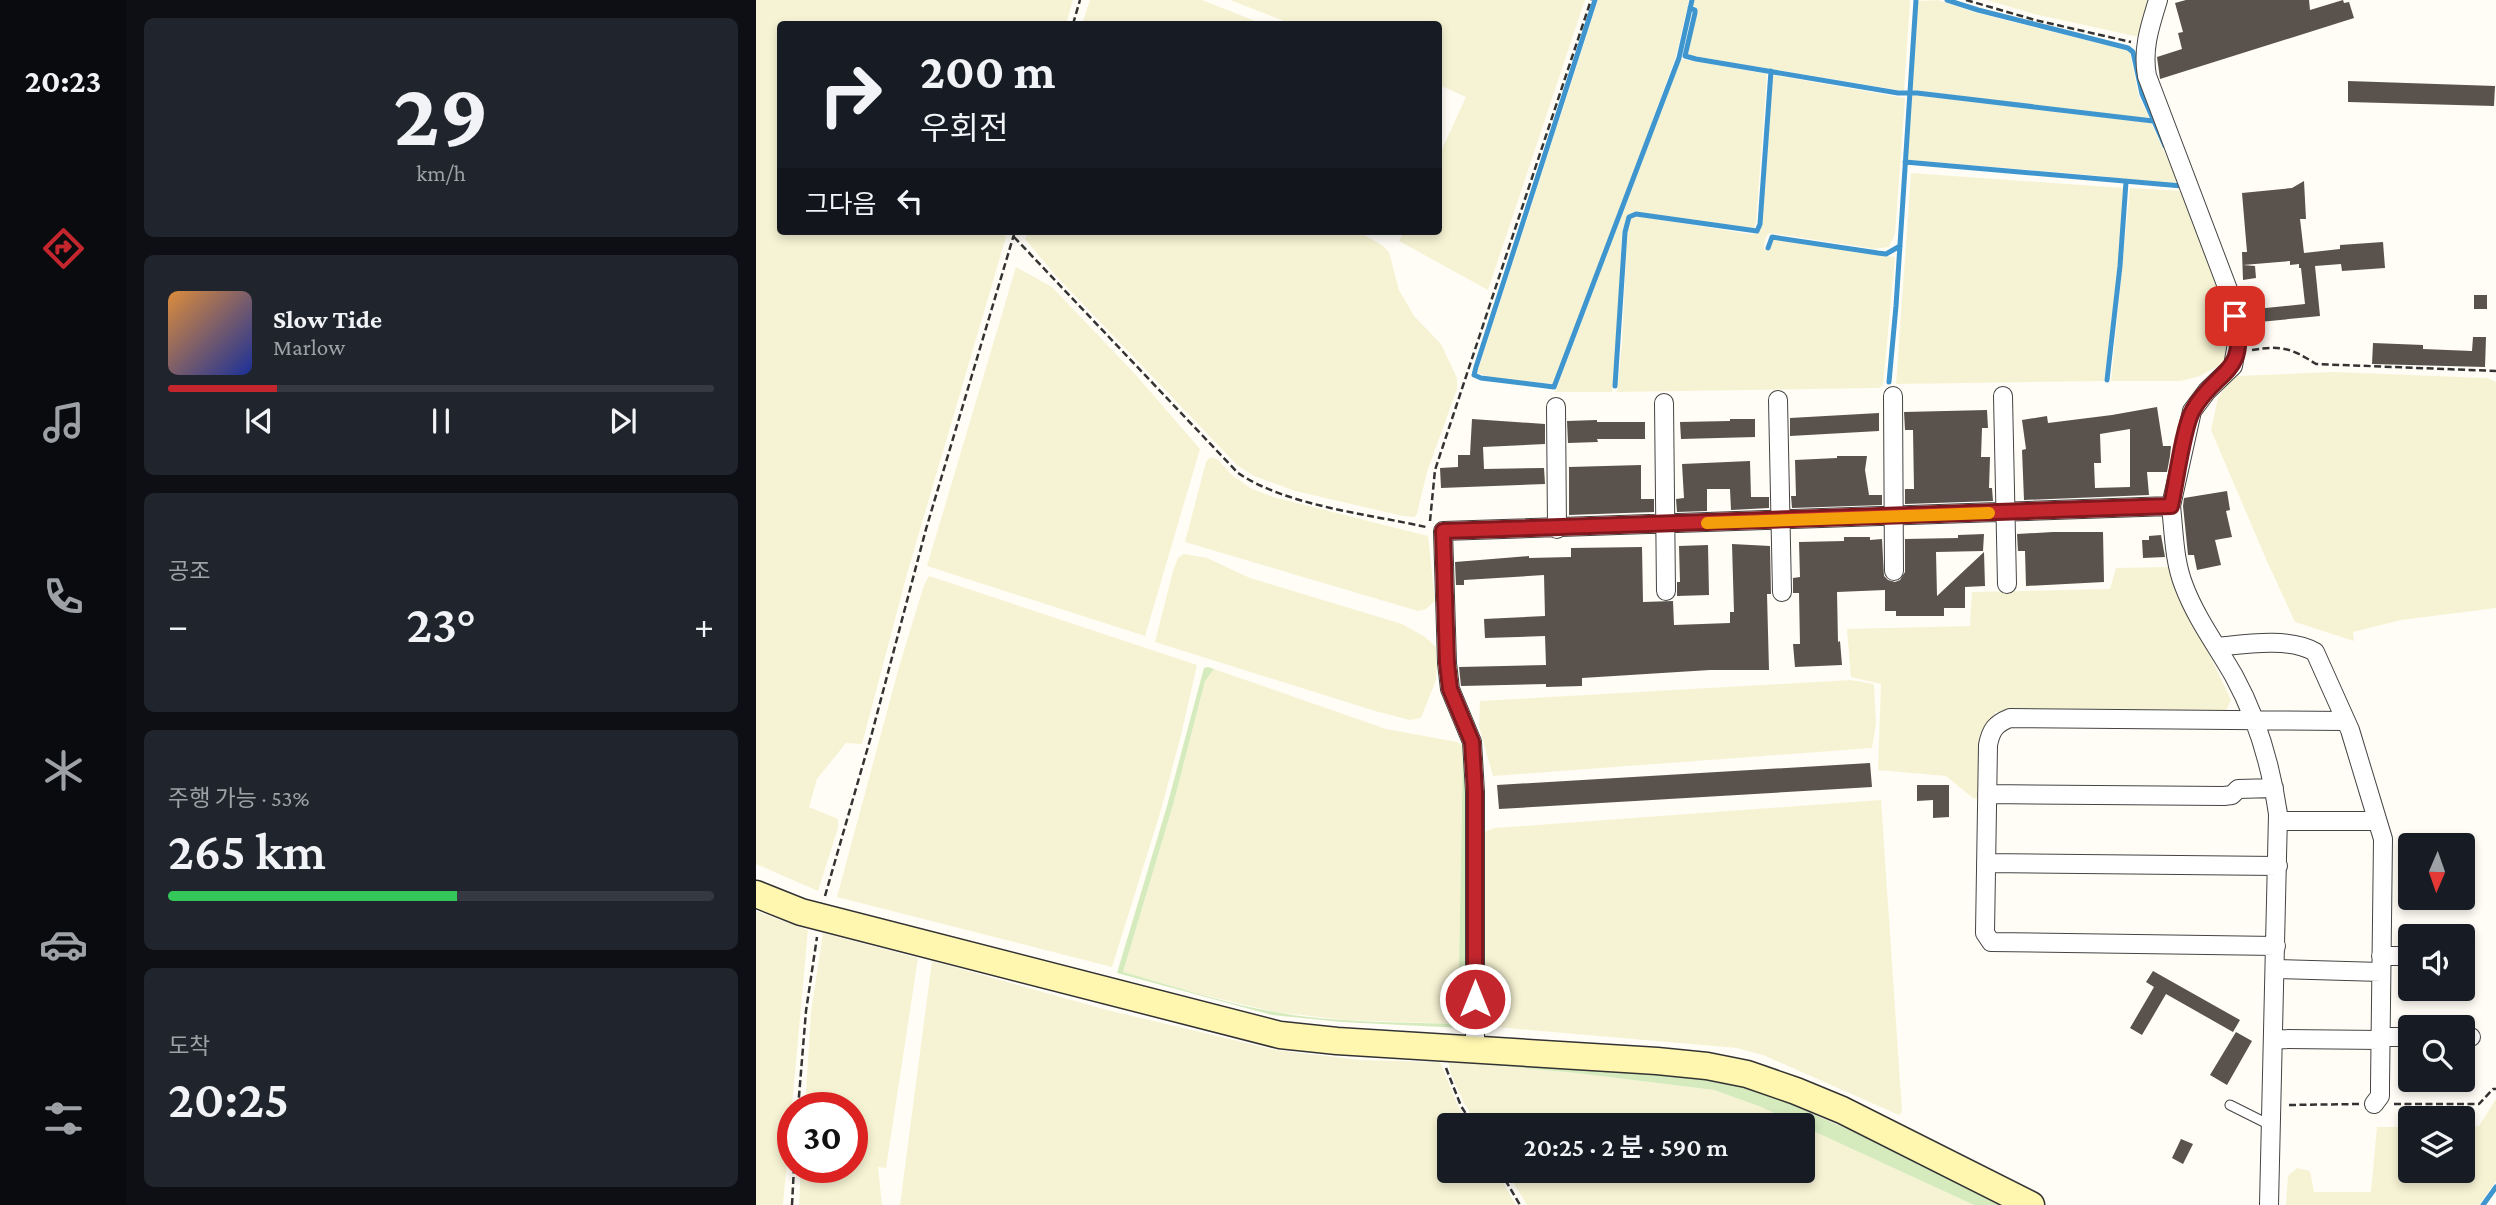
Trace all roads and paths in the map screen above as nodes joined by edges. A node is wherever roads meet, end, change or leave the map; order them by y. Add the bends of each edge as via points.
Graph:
1 (1080, 0) edge
2 (1591, 0) edge
3 (1966, 0) edge
4 (2158, 0) edge
5 (1074, 21) edge
6 (2145, 45) junction
7 (1014, 237) joint
8 (2237, 353) junction
9 (2496, 371) edge
10 (1893, 396) dead end
11 (2003, 396) dead end
12 (1778, 400) dead end
13 (1664, 402) dead end
14 (1556, 407) dead end
15 (2171, 506) junction
16 (2006, 512) junction
17 (1893, 516) junction
18 (1780, 521) junction
19 (1665, 525) junction
20 (1558, 529) junction
21 (1894, 571) dead end
22 (2007, 584) dead end
23 (1666, 591) dead end
24 (1782, 592) dead end
25 (2217, 648) junction
26 (2254, 720) junction
27 (2346, 721) junction
28 (2274, 788) junction
29 (1987, 794) junction
30 (2278, 821) junction
31 (2377, 821) junction
32 (1986, 863) junction
33 (2278, 866) junction
34 (756, 894) edge
35 (820, 917) junction
36 (2276, 946) junction
37 (2398, 959) edge
38 (2381, 964) junction
39 (2275, 969) junction
40 (2398, 1037) edge
41 (2381, 1038) junction
42 (2273, 1039) junction
43 (1440, 1048) junction
44 (1475, 1050) junction
45 (799, 1092) edge
46 (2374, 1104) dead end
47 (2230, 1105) dead end
48 (1467, 1113) edge
49 (2272, 1126) junction
50 (793, 1183) edge
51 (1507, 1183) edge
52 (792, 1205) edge
53 (1520, 1205) edge
54 (2031, 1205) edge
55 (2269, 1205) edge

1 - 5 path
2 - 7 path via 1435,470 1429,528 1295,499 1238,473
3 - 6 path
4 - 6 street
6 - 8 street via 2147,76 2232,300 2239,332
7 - 35 path via 926,529
8 - 9 path via 2273,347 2294,349 2316,364
8 - 15 street via 2233,366 2192,411
10 - 17 street
11 - 16 street
12 - 18 street
13 - 19 street
14 - 20 street
15 - 16 street
15 - 25 street via 2184,586
16 - 17 street
16 - 22 street
17 - 18 street
17 - 21 street
18 - 19 street
18 - 24 street
19 - 20 street
19 - 23 street
20 - 44 street via 1443,531 1450,689 1472,742
25 - 26 street
25 - 27 street via 2263,643 2315,652
26 - 27 street
26 - 28 street
26 - 29 street via 2010,718 1997,723 1991,732
27 - 31 street
28 - 29 street via 2238,789 2224,796
28 - 30 street
29 - 32 street
30 - 31 street
30 - 33 street
31 - 38 street via 2383,839
32 - 33 street
32 - 36 street via 1985,933 1993,943
33 - 36 street
34 - 35 main road
35 - 43 main road via 1280,1035
35 - 45 path
36 - 39 street
37 - 38 street
38 - 39 street
38 - 41 street
39 - 42 street
40 - 41 street
41 - 42 street
41 - 46 street via 2379,1096
42 - 49 street
43 - 44 main road
43 - 48 path
44 - 54 main road via 1657,1061 1747,1074 1842,1110
47 - 49 lane
49 - 55 street
50 - 52 path
51 - 53 path

